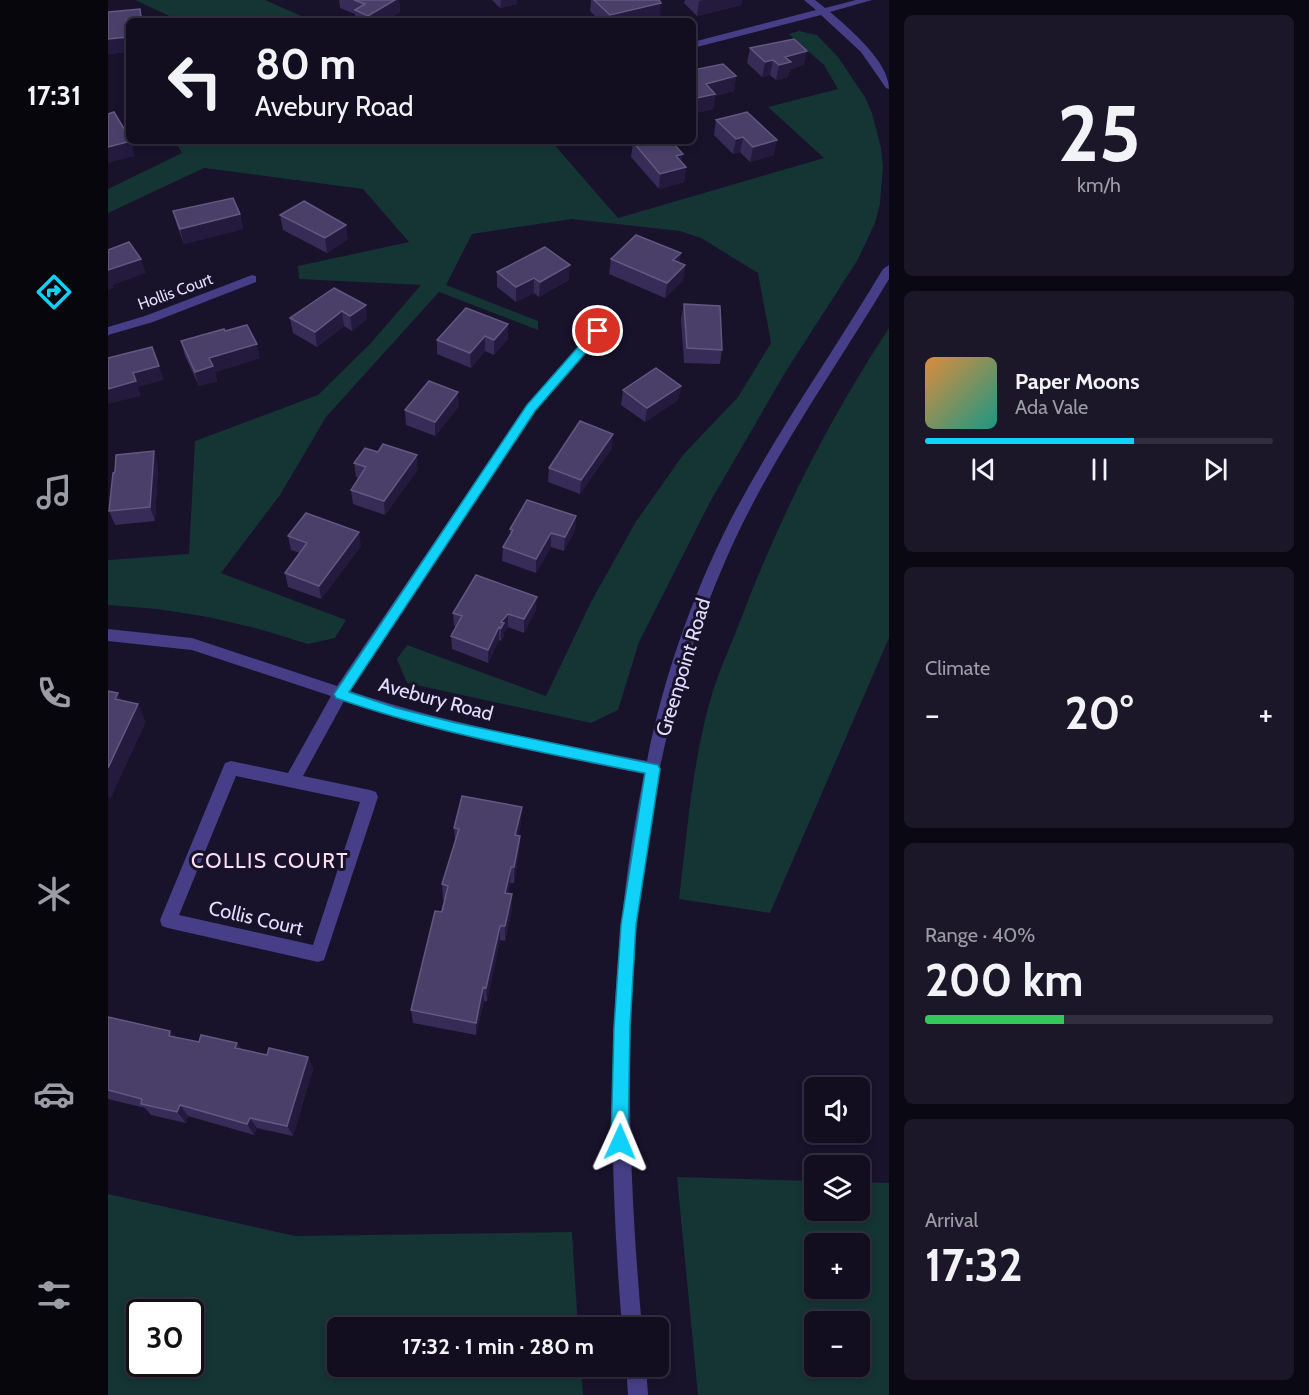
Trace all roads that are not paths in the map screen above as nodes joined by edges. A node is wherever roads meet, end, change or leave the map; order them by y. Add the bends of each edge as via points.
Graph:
1 (809, 0) edge
2 (867, 0) edge
3 (824, 11) junction
4 (696, 44) edge
5 (889, 87) edge
6 (889, 269) edge
7 (252, 279) dead end
8 (108, 331) edge
9 (598, 331) dead end
10 (108, 635) edge
11 (340, 694) junction
12 (652, 769) junction
13 (292, 781) junction
14 (631, 1317) edge
15 (637, 1377) edge
16 (638, 1395) edge

1 - 3 street
2 - 3 street
3 - 4 street
3 - 5 street via 868,56
6 - 12 street, Greenpoint Road via 770,460 718,560 690,633
7 - 8 street, Hollis Court
9 - 11 street via 531,408
10 - 11 street, Avebury Road via 192,644
11 - 12 street, Avebury Road via 456,729
11 - 13 street
12 - 14 street, Greenpoint Road via 629,925 622,1027 620,1142
13 - 13 street, Collis Court via 231,768 168,920 318,954 370,797
15 - 16 street

